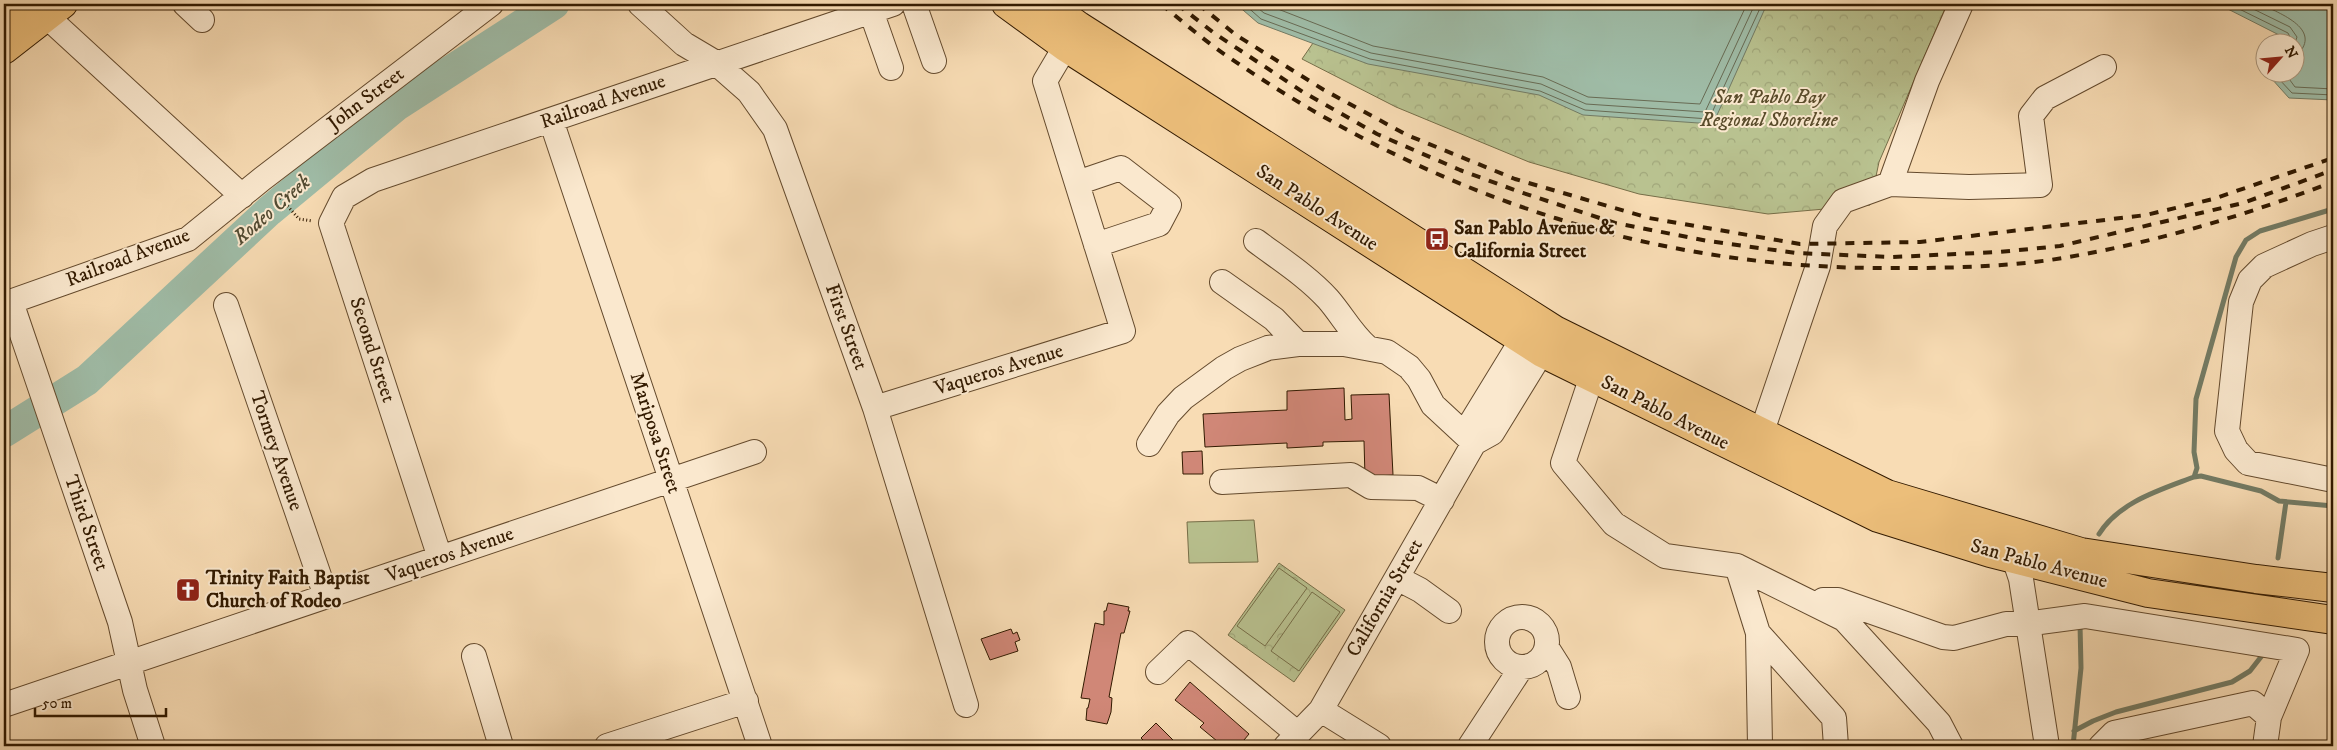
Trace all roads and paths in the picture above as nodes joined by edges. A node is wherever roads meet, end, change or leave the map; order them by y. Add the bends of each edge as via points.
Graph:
1 (640, 4) edge
2 (914, 4) edge
3 (1006, 4) edge
4 (1049, 4) edge
5 (1961, 4) edge
6 (43, 7) edge
7 (477, 7) edge
8 (882, 7) edge
9 (4, 22) edge
10 (1072, 36) junction
11 (4, 50) edge
12 (934, 61) dead end
13 (716, 63) junction
14 (891, 68) dead end
15 (2104, 68) dead end
16 (551, 120) junction
17 (262, 179) junction
18 (1077, 183) junction
19 (1890, 184) junction
20 (242, 196) junction
21 (331, 223) junction
22 (2333, 237) edge
23 (1256, 240) dead end
24 (1096, 245) junction
25 (1222, 282) dead end
26 (7, 303) edge
27 (226, 305) dead end
28 (1538, 335) junction
29 (1298, 344) junction
30 (1367, 347) junction
31 (1592, 376) junction
32 (876, 408) junction
33 (1474, 443) junction
34 (1149, 444) dead end
35 (1758, 445) junction
36 (754, 452) dead end
37 (670, 480) junction
38 (2333, 480) edge
39 (1222, 482) dead end
40 (1442, 500) junction
41 (440, 558) junction
42 (2014, 558) junction
43 (1737, 566) junction
44 (1396, 578) junction
45 (2333, 588) edge
46 (326, 596) junction
47 (1802, 599) junction
48 (1450, 611) dead end
49 (2333, 620) edge
50 (2026, 624) junction
51 (1758, 633) junction
52 (1547, 648) junction
53 (474, 656) dead end
54 (129, 662) junction
55 (1522, 668) junction
56 (1158, 672) dead end
57 (1568, 697) dead end
58 (746, 701) junction
59 (4, 705) edge
60 (966, 705) dead end
61 (1321, 710) junction
62 (2269, 717) junction
63 (1939, 722) junction
64 (1292, 740) edge
65 (153, 746) edge
66 (501, 746) edge
67 (607, 746) edge
68 (760, 746) edge
69 (1378, 746) edge
70 (1470, 746) edge
71 (1760, 746) edge
72 (1836, 746) edge
73 (1936, 746) edge
74 (1951, 746) edge
75 (2047, 746) edge
76 (2101, 746) edge
77 (2265, 746) edge

1 - 13 street, First Street via 684,44
2 - 12 street
3 - 10 main road, San Pablo Avenue
4 - 10 main road, San Pablo Avenue
5 - 19 street via 1927,81
6 - 9 main road
6 - 11 main road
6 - 20 street
7 - 17 street, John Street
8 - 13 street, Railroad Avenue
8 - 14 street
10 - 18 street via 1045,81
10 - 28 main road, San Pablo Avenue
13 - 16 street, Railroad Avenue
13 - 32 street, First Street via 749,92 775,129
15 - 19 street via 2044,98 2031,116 2040,185
16 - 21 street, Railroad Avenue via 373,180 344,196
16 - 37 street, Mariposa Street
17 - 20 street, John Street
17 - 21 path via 299,219
18 - 24 street
18 - 24 street via 1121,168 1169,205 1159,224
19 - 35 street via 1843,201 1824,226 1818,266
20 - 26 street, Railroad Avenue via 188,239
21 - 41 street, Second Street
22 - 38 street via 2264,266 2250,280 2242,302 2227,430 2236,450 2248,463
23 - 30 street via 1314,285 1330,301 1356,338
24 - 32 street, Vaqueros Avenue via 1123,331
25 - 29 street via 1274,319
26 - 54 street, Third Street via 50,415 120,622
27 - 46 street, Tormey Avenue
28 - 31 main road, San Pablo Avenue
28 - 33 street via 1471,423
28 - 35 main road, San Pablo Avenue
29 - 30 street
29 - 34 street via 1268,348 1224,368 1183,398 1168,414
30 - 33 street via 1387,352 1409,367 1420,379 1433,404
31 - 35 main road, San Pablo Avenue
31 - 43 street via 1563,463 1614,524 1665,556
32 - 60 street, First Street
33 - 40 street, California Street
35 - 42 main road, San Pablo Avenue via 1878,518
35 - 45 main road, San Pablo Avenue via 1887,494 2081,552
36 - 37 street, Vaqueros Avenue
37 - 41 street, Vaqueros Avenue
37 - 58 street, Mariposa Street
39 - 40 street via 1351,475 1371,488 1418,488
40 - 44 street, California Street
41 - 46 street, Vaqueros Avenue
42 - 49 main road, San Pablo Avenue via 2148,593
42 - 50 street via 2021,579
43 - 47 street
43 - 51 street
44 - 48 street
44 - 61 street, California Street
46 - 54 street, Vaqueros Avenue
47 - 50 street via 1838,600 1943,637 1954,638 2006,624
47 - 63 street via 1844,619
50 - 62 street via 2086,616 2297,650
50 - 75 street
51 - 71 street
51 - 72 street via 1834,718
52 - 55 street via 1538,662
52 - 55 street via 1545,630 1540,623 1525,616 1509,620 1499,632 1497,648 1506,662
52 - 57 street via 1560,667
53 - 66 street
54 - 59 street, Vaqueros Avenue
54 - 65 street, Third Street via 134,690
55 - 70 street
56 - 64 street via 1188,643
58 - 67 street
58 - 68 street, Mariposa Street
61 - 64 street, California Street
61 - 69 street
62 - 76 street via 2253,703 2114,733
62 - 77 street
63 - 73 street
63 - 74 street

